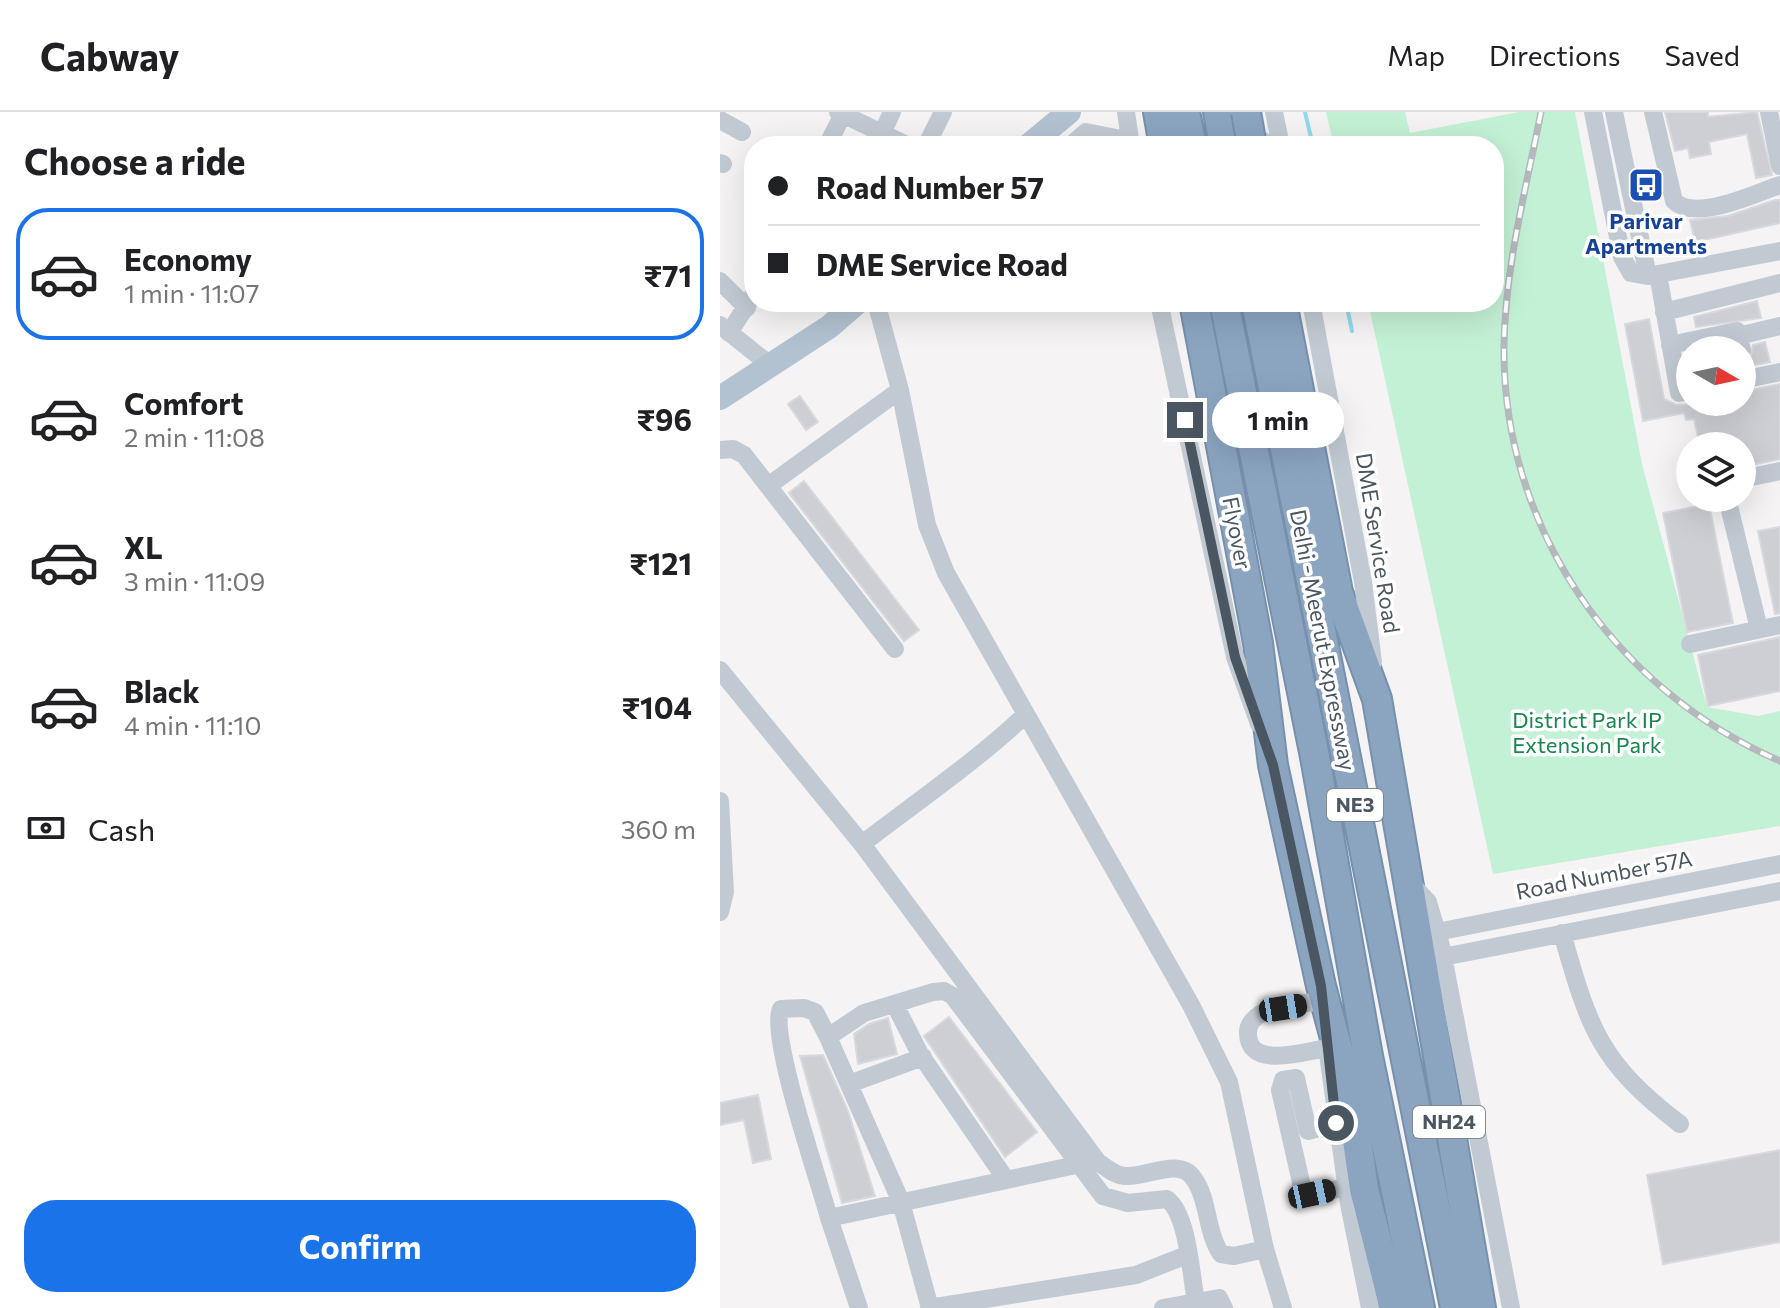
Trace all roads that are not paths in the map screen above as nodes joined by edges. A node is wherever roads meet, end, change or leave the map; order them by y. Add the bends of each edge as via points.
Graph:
1 (892, 112) edge
2 (943, 112) edge
3 (1069, 112) edge
4 (1087, 112) edge
5 (1126, 112) edge
6 (1158, 112) edge
7 (1185, 112) edge
8 (1218, 112) edge
9 (1246, 112) edge
10 (1274, 112) edge
11 (1593, 112) edge
12 (1614, 112) edge
13 (1653, 112) edge
14 (1769, 112) edge
15 (842, 113) edge
16 (720, 120) edge
17 (742, 132) dead end
18 (832, 136) edge
19 (874, 136) edge
20 (881, 136) edge
21 (931, 136) edge
22 (1040, 136) edge
23 (1059, 136) edge
24 (1081, 136) edge
25 (1106, 136) edge
26 (1130, 136) edge
27 (1162, 136) edge
28 (1190, 136) edge
29 (1225, 136) edge
30 (1250, 136) edge
31 (1279, 136) edge
32 (1780, 166) edge
33 (1780, 185) edge
34 (1780, 251) edge
35 (1653, 275) junction
36 (720, 281) edge
37 (1780, 283) edge
38 (744, 297) edge
39 (744, 307) edge
40 (846, 312) edge
41 (879, 312) edge
42 (1161, 312) edge
43 (1196, 312) edge
44 (1226, 312) edge
45 (1258, 312) edge
46 (1284, 312) edge
47 (1313, 312) edge
48 (1664, 312) junction
49 (1780, 326) edge
50 (724, 329) edge
51 (1713, 336) edge
52 (1738, 336) edge
53 (1756, 338) edge
54 (1676, 344) edge
55 (1670, 345) junction
56 (770, 365) junction
57 (1780, 372) edge
58 (1676, 377) edge
59 (1756, 377) edge
60 (900, 390) junction
61 (720, 398) edge
62 (720, 450) edge
63 (1780, 471) edge
64 (1756, 476) edge
65 (768, 486) junction
66 (1730, 512) edge
67 (1780, 625) edge
68 (1759, 629) junction
69 (1690, 644) dead end
70 (895, 649) dead end
71 (720, 670) edge
72 (1377, 699) junction
73 (1026, 714) junction
74 (1273, 765) junction
75 (720, 801) edge
76 (862, 844) junction
77 (1780, 864) edge
78 (1411, 884) junction
79 (1780, 891) edge
80 (720, 912) edge
81 (1437, 932) junction
82 (1562, 933) junction
83 (1443, 957) junction
84 (1322, 994) junction
85 (895, 1005) junction
86 (828, 1037) junction
87 (1327, 1048) junction
88 (923, 1057) junction
89 (849, 1084) junction
90 (1680, 1124) dead end
91 (1337, 1129) junction
92 (1308, 1131) junction
93 (1291, 1141) junction
94 (1076, 1165) junction
95 (1005, 1178) junction
96 (1346, 1187) junction
97 (901, 1202) junction
98 (829, 1218) junction
99 (1265, 1249) junction
100 (1187, 1255) junction
101 (1196, 1302) junction
102 (1169, 1307) edge
103 (859, 1308) edge
104 (929, 1308) edge
105 (1224, 1308) edge
106 (1283, 1308) edge
107 (1370, 1308) edge
108 (1394, 1308) edge
109 (1420, 1308) edge
110 (1455, 1308) edge
111 (1481, 1308) edge
112 (1511, 1308) edge

1 - 20 street
2 - 21 street
3 - 22 main road
4 - 23 main road
5 - 26 street
6 - 27 highway
7 - 28 highway
8 - 29 highway
9 - 30 highway, bridge
10 - 31 street
11 - 35 street via 1622,257 1631,273
12 - 35 street
13 - 33 street via 1674,201 1681,208 1699,210
14 - 32 street
15 - 18 street
15 - 19 street
16 - 17 street
24 - 25 street
34 - 35 street
35 - 48 street
36 - 38 street
37 - 48 street
39 - 50 street
40 - 56 main road
41 - 60 street
42 - 74 street via 1235,657
43 - 74 highway, Flyover via 1258,643
44 - 109 highway, Delhi - Meerut Expressway / NE3
45 - 110 highway, Delhi - Meerut Expressway / NE3
46 - 72 highway via 1338,592
47 - 72 street, DME Service Road via 1363,582
48 - 55 street
49 - 53 street
50 - 56 street
51 - 52 street via 1737,331
54 - 55 street
55 - 58 street
56 - 61 main road
57 - 59 street
60 - 65 street
60 - 73 street via 927,525 946,573
62 - 65 street via 744,455
63 - 64 street
65 - 70 street
66 - 68 street
67 - 68 street
68 - 69 street
71 - 76 street
72 - 78 highway
73 - 76 street via 996,743
73 - 99 street via 1229,1082
74 - 84 highway, Flyover
75 - 80 street via 725,892
76 - 99 street via 1098,1162 1128,1176 1178,1167 1188,1171 1221,1254
77 - 81 street, Road Number 57A
78 - 81 street via 1428,902
78 - 111 highway, NH24
79 - 82 street
81 - 83 street
82 - 83 street
82 - 90 street via 1596,1036 1638,1092
83 - 112 street
84 - 87 street
84 - 87 street via 1262,1012 1248,1034 1259,1054
84 - 108 highway, Flyover via 1351,1098 1364,1189
85 - 86 street via 852,1018
85 - 88 street
85 - 94 street via 933,992 953,996
86 - 89 street
86 - 98 street via 815,1012 791,1007 776,1017
87 - 91 street
88 - 89 street
88 - 95 street
89 - 97 street
91 - 92 street
91 - 93 street
91 - 96 street
92 - 93 street
92 - 93 street via 1297,1081 1289,1077 1280,1090
93 - 96 street via 1305,1193
94 - 95 street
94 - 100 street via 1112,1201 1159,1198 1173,1204
95 - 97 street
96 - 107 street
97 - 98 street
97 - 104 street
98 - 103 street
99 - 106 street
100 - 101 street
100 - 104 street via 1136,1275
101 - 102 street
101 - 105 street via 1219,1298

